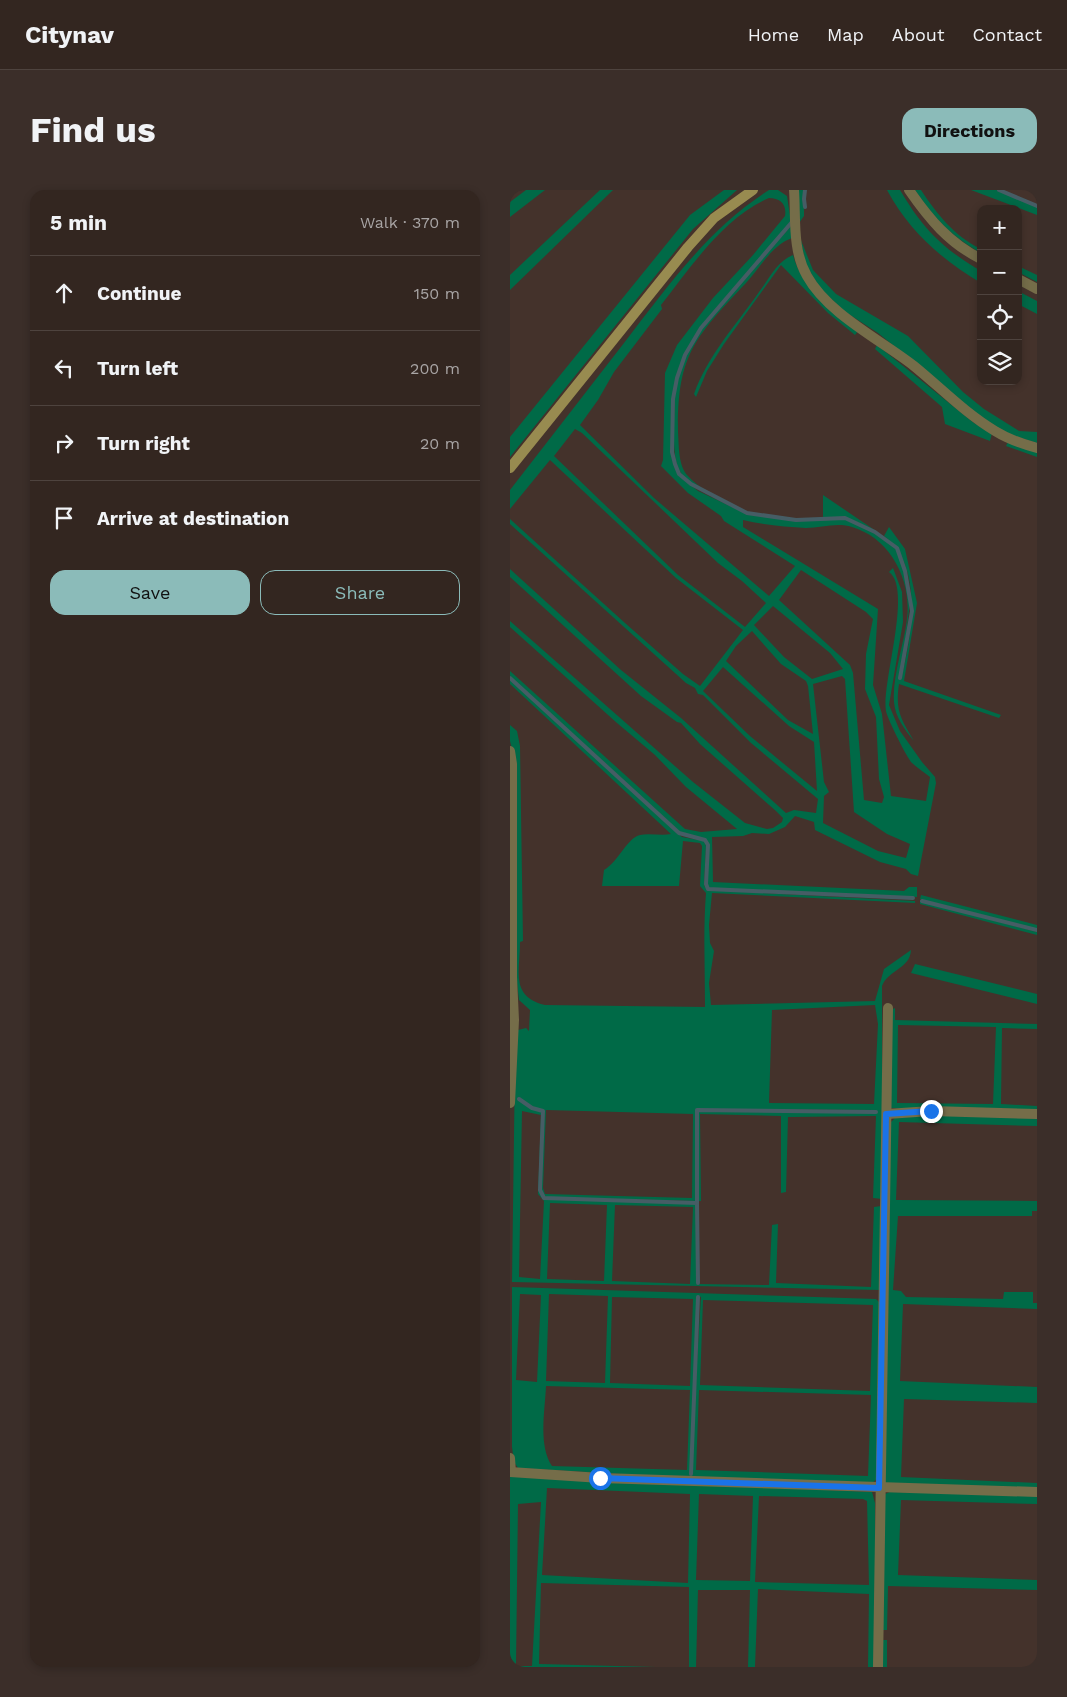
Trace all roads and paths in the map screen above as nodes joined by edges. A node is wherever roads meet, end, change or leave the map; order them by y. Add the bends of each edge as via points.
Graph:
1 (752, 190) edge
2 (794, 190) edge
3 (909, 190) edge
4 (977, 257) edge
5 (1022, 281) edge
6 (1037, 289) edge
7 (1037, 448) edge
8 (510, 468) edge
9 (510, 751) edge
10 (888, 1008) dead end
11 (510, 1103) edge
12 (886, 1114) junction
13 (1037, 1114) edge
14 (510, 1458) edge
15 (511, 1472) edge
16 (879, 1488) junction
17 (1037, 1492) edge
18 (878, 1667) edge

1 - 8 main road via 714,218 688,247
2 - 7 street via 796,242 801,263 812,284 837,310 914,366 978,420 1008,438
3 - 4 street via 938,228 954,243
5 - 6 street
9 - 11 street via 514,1020
10 - 12 street
12 - 13 street via 931,1111
12 - 16 street
14 - 15 street
15 - 16 street
16 - 17 street
16 - 18 street

